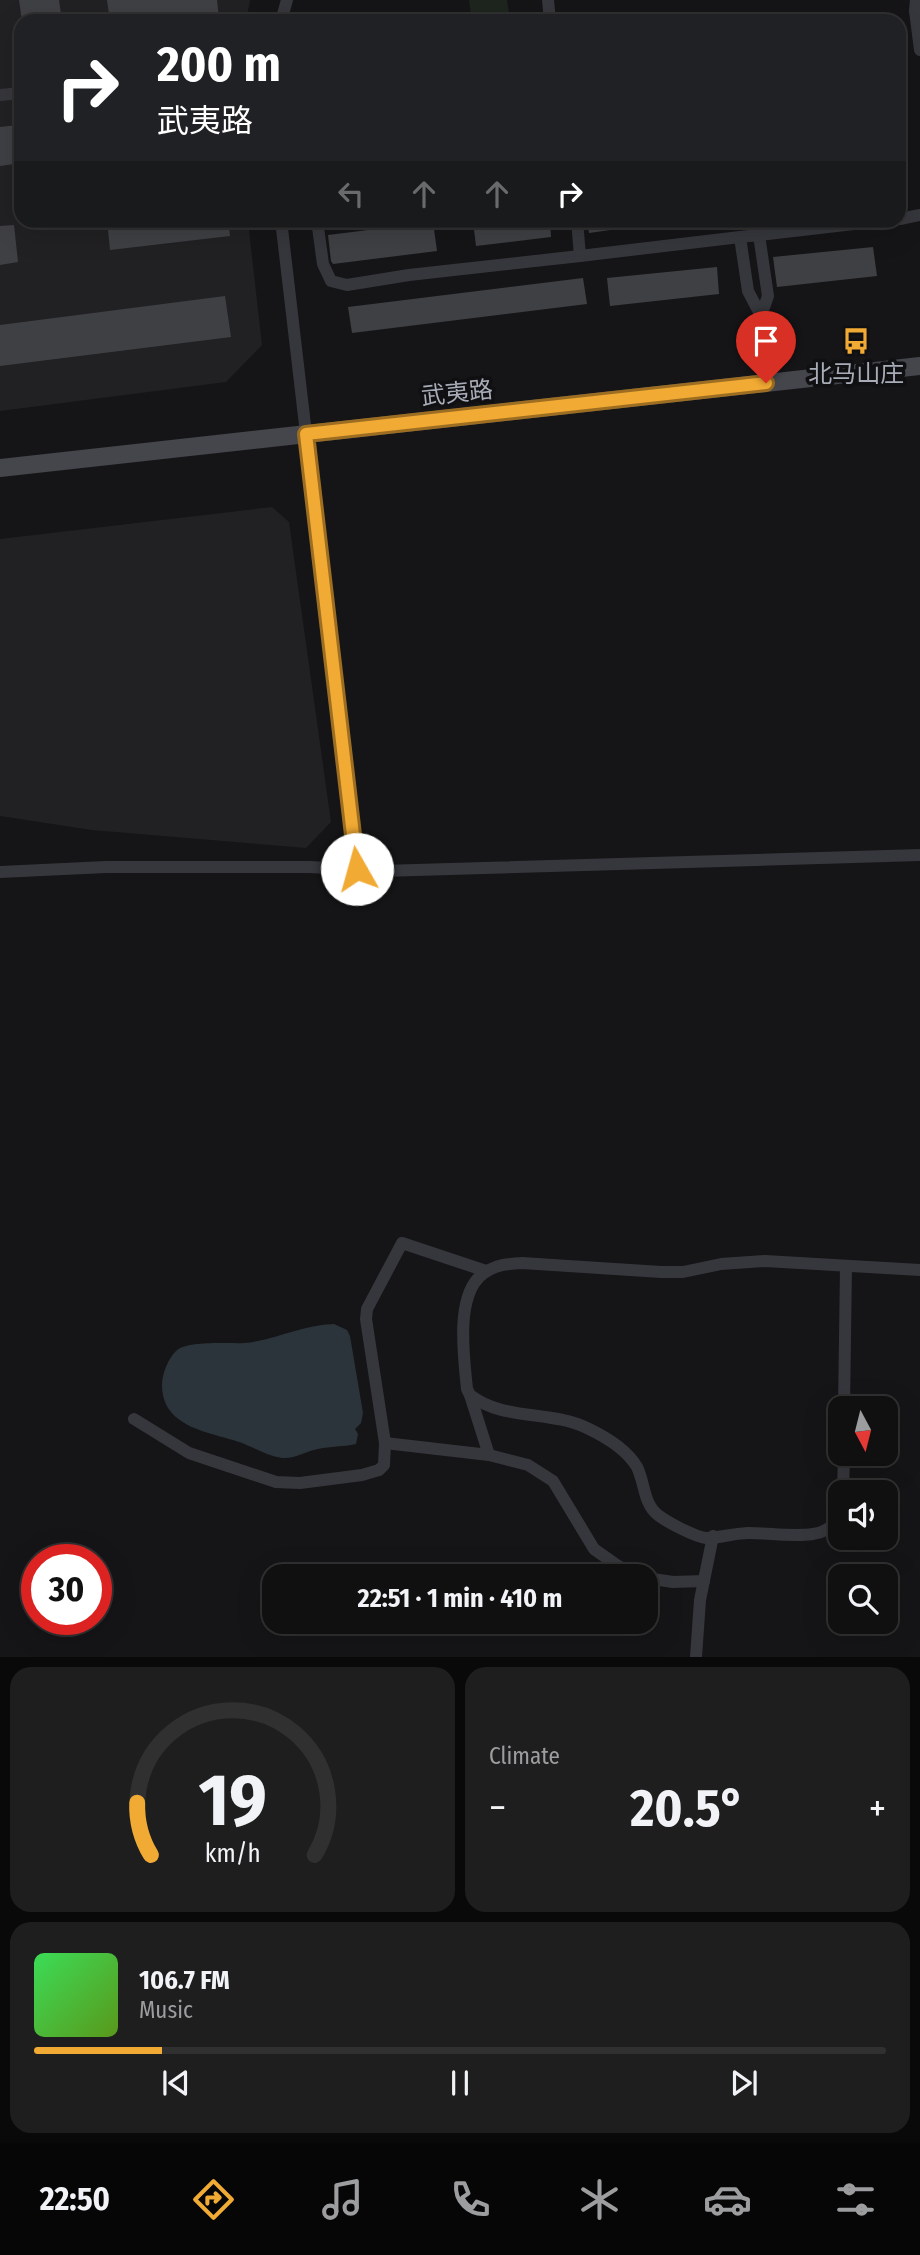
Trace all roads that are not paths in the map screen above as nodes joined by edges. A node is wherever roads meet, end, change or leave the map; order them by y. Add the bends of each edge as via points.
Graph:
1 (916, 0) edge
2 (920, 50) edge
3 (282, 228) edge
4 (318, 228) edge
5 (578, 228) edge
6 (819, 228) edge
7 (759, 235) junction
8 (740, 237) junction
9 (580, 256) junction
10 (761, 316) junction
11 (920, 366) edge
12 (766, 383) junction
13 (306, 434) junction
14 (0, 468) edge
15 (920, 855) edge
16 (357, 869) junction
17 (0, 872) edge
18 (846, 1266) junction
19 (486, 1270) junction
20 (920, 1270) edge
21 (470, 1395) junction
22 (845, 1396) edge
23 (134, 1419) dead end
24 (386, 1443) junction
25 (489, 1455) junction
26 (828, 1528) edge
27 (713, 1536) junction
28 (615, 1564) edge
29 (658, 1580) edge
30 (704, 1581) junction
31 (696, 1657) edge

1 - 2 street
3 - 13 street
4 - 9 street via 323,264 331,281 347,285
5 - 9 street
6 - 7 street
7 - 8 street
7 - 10 street via 768,296
8 - 9 street
8 - 10 street via 748,292
10 - 12 street
11 - 12 main road, 武夷路
12 - 13 main road, 武夷路
13 - 14 main road, 武夷路
13 - 16 street
15 - 16 street
16 - 17 street via 106,867
18 - 19 street via 749,1261 683,1272 522,1263
18 - 20 street
18 - 22 street
19 - 21 street via 474,1285 463,1319
19 - 24 street via 402,1243 366,1319
21 - 25 street
21 - 27 street via 495,1407 557,1417 590,1429 631,1459 656,1514 706,1538
23 - 24 street via 189,1453 276,1482 379,1470 384,1465
24 - 25 street
25 - 28 street via 528,1465 553,1481 593,1549
26 - 27 street via 814,1534
27 - 30 street
29 - 30 street
30 - 31 street

